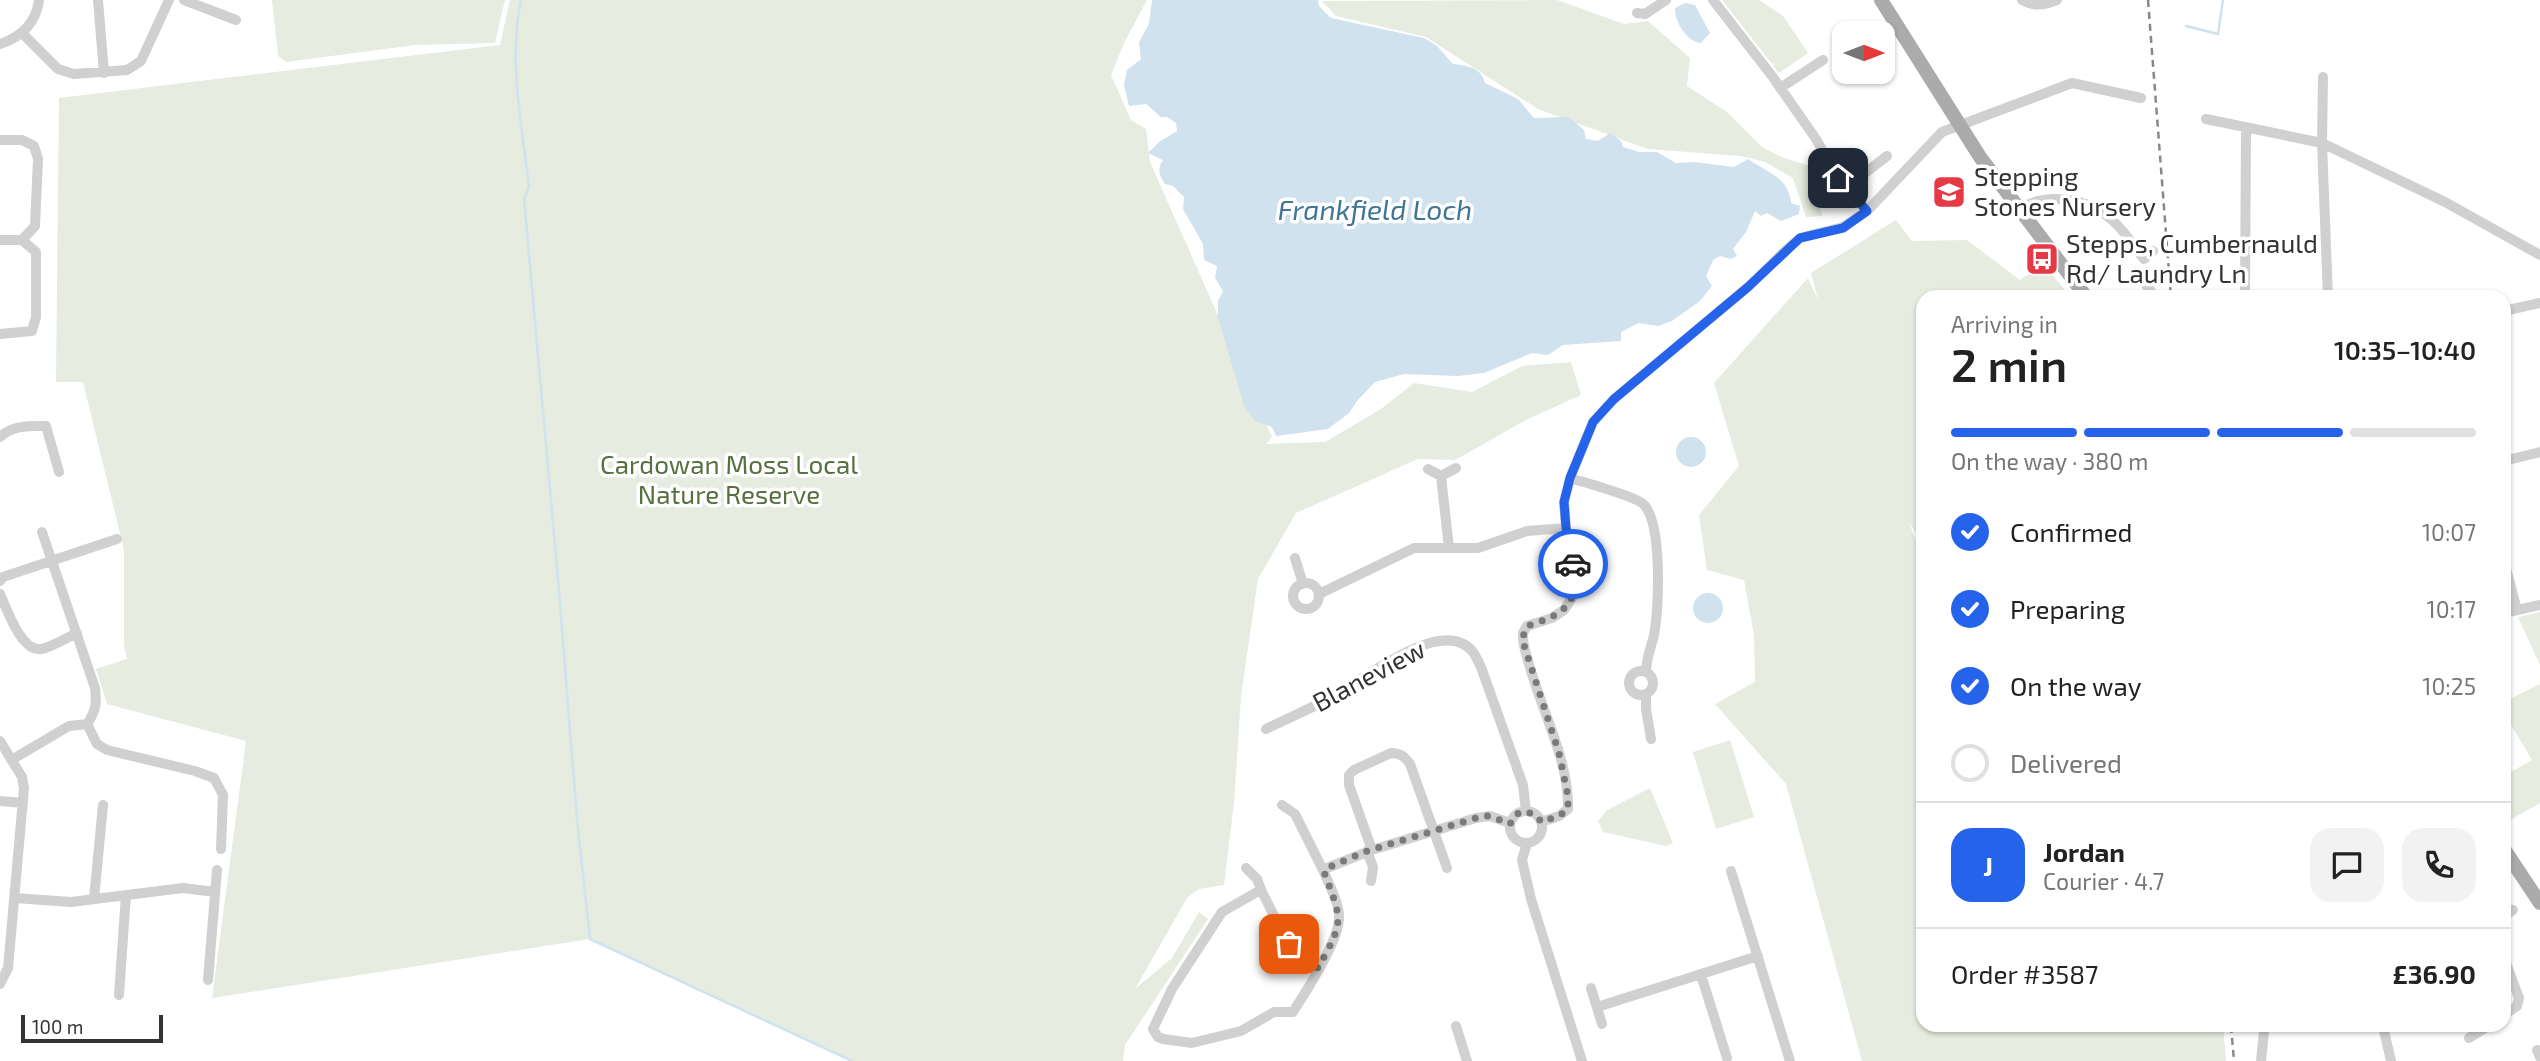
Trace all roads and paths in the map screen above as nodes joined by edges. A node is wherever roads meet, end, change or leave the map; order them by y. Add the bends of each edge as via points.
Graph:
1 (39, 0) edge
2 (98, 0) edge
3 (169, 0) edge
4 (184, 0) edge
5 (1666, 0) edge
6 (1713, 0) edge
7 (1881, 0) edge
8 (2022, 0) edge
9 (2057, 0) edge
10 (1637, 13) dead end
11 (236, 20) dead end
12 (22, 33) junction
13 (0, 44) edge
14 (1823, 60) dead end
15 (104, 73) junction
16 (2323, 77) dead end
17 (1780, 88) junction
18 (2141, 98) dead end
19 (2206, 119) dead end
20 (1960, 125) junction
21 (2246, 127) junction
22 (0, 140) edge
23 (2322, 143) junction
24 (1887, 156) dead end
25 (1847, 187) junction
26 (2018, 209) junction
27 (1867, 211) junction
28 (0, 240) edge
29 (22, 240) junction
30 (2153, 251) dead end
31 (2540, 254) edge
32 (2144, 282) dead end
33 (2081, 290) edge
34 (2150, 290) edge
35 (2245, 290) edge
36 (2328, 290) edge
37 (2540, 303) edge
38 (2511, 309) edge
39 (0, 334) edge
40 (0, 438) edge
41 (2540, 452) edge
42 (2511, 459) edge
43 (1456, 468) dead end
44 (1428, 469) dead end
45 (59, 472) dead end
46 (1441, 476) junction
47 (1570, 478) junction
48 (1566, 528) junction
49 (41, 532) dead end
50 (117, 539) dead end
51 (1449, 548) junction
52 (1295, 558) dead end
53 (51, 561) junction
54 (0, 581) edge
55 (1303, 584) junction
56 (2511, 587) edge
57 (0, 594) edge
58 (1319, 594) junction
59 (2540, 605) edge
60 (2517, 610) junction
61 (2511, 611) edge
62 (77, 633) junction
63 (1646, 672) junction
64 (1646, 695) junction
65 (87, 724) junction
66 (1266, 729) dead end
67 (1651, 739) dead end
68 (0, 741) edge
69 (13, 760) junction
70 (0, 802) edge
71 (23, 803) junction
72 (103, 805) dead end
73 (1282, 805) dead end
74 (1526, 811) junction
75 (1541, 822) junction
76 (1510, 824) junction
77 (1434, 830) junction
78 (1527, 844) junction
79 (221, 849) dead end
80 (1370, 850) junction
81 (2511, 859) edge
82 (1246, 868) dead end
83 (1447, 868) dead end
84 (217, 870) dead end
85 (1731, 871) dead end
86 (1324, 872) junction
87 (1371, 881) dead end
88 (215, 892) junction
89 (1262, 892) junction
90 (126, 895) junction
91 (15, 898) junction
92 (2538, 898) edge
93 (94, 899) junction
94 (1758, 956) junction
95 (1318, 968) junction
96 (1701, 975) junction
97 (2511, 977) edge
98 (208, 980) dead end
99 (0, 984) edge
100 (1591, 988) dead end
101 (119, 995) dead end
102 (1597, 1007) junction
103 (2511, 1010) edge
104 (1602, 1024) dead end
105 (1457, 1026) dead end
106 (2264, 1032) edge
107 (2385, 1032) edge
108 (2478, 1032) edge
109 (2469, 1038) dead end
110 (1727, 1059) dead end
111 (1467, 1061) edge
112 (1581, 1061) edge
113 (1790, 1061) edge
114 (2261, 1061) edge
115 (2391, 1061) edge

1 - 12 street via 35,16
2 - 15 street
3 - 15 street via 141,61 127,70
4 - 11 street
5 - 10 street via 1645,14
6 - 17 street
7 - 20 main road
8 - 9 street via 2029,5
12 - 13 street
12 - 15 street via 58,69 74,74
14 - 17 street
16 - 23 street
17 - 25 street
18 - 20 street via 2072,83
19 - 21 street
20 - 26 main road
20 - 27 street via 1942,132
21 - 23 street
21 - 35 street
22 - 29 street via 22,140 34,146 38,159 35,226
23 - 31 street
23 - 36 street
24 - 25 street
25 - 27 street
26 - 30 street via 2047,199 2092,205 2114,221 2144,259
26 - 33 main road
27 - 47 street via 1843,228 1800,238 1614,399 1593,422
28 - 29 street
29 - 39 street via 36,252 37,317 32,331
32 - 34 street
37 - 38 street
40 - 45 street via 19,426 46,426
41 - 42 street
43 - 46 street
44 - 46 street
46 - 51 street
47 - 48 street via 1564,502
47 - 63 street via 1641,502 1651,513 1658,584
48 - 51 street via 1527,531 1478,548
48 - 75 street via 1574,571 1573,596 1564,610 1527,626 1522,633 1568,796 1568,809
49 - 53 street
50 - 53 street
51 - 58 street via 1414,548
52 - 55 street
53 - 54 street
53 - 62 street
55 - 58 street
55 - 58 street via 1294,592 1299,607 1315,606
56 - 60 street
57 - 62 street via 30,648 41,649
59 - 60 street
60 - 61 street
62 - 65 street via 97,702
63 - 64 street via 1654,681
63 - 64 street via 1634,673 1629,684 1634,694
64 - 67 street
65 - 69 street via 69,726
65 - 79 street via 97,744 107,750 214,778 223,795
66 - 74 street, Blaneview via 1416,648 1436,641 1460,643 1473,651 1481,667 1523,785
68 - 69 street
69 - 71 street via 22,776
70 - 71 street
71 - 91 street
72 - 93 street
73 - 86 street via 1295,814
74 - 75 street
74 - 76 street via 1516,814
75 - 78 street via 1540,836
76 - 77 street via 1483,816
76 - 78 street via 1512,836
77 - 80 street
77 - 80 street via 1410,764 1404,755 1391,753 1349,775
77 - 83 street
78 - 112 street via 1522,860 1531,899
80 - 86 street
80 - 87 street
81 - 92 main road
82 - 89 street
84 - 88 street
85 - 94 street
86 - 95 street via 1339,912 1339,925
88 - 90 street via 183,888
88 - 98 street
89 - 95 street via 1289,944
89 - 95 street via 1222,912 1172,989 1154,1024 1156,1034 1192,1043 1241,1031 1274,1012 1293,1012
90 - 93 street
90 - 101 street
91 - 93 street
91 - 99 street via 8,968
94 - 96 street
94 - 113 street
96 - 102 street
96 - 110 street
97 - 103 street via 2519,998
100 - 102 street
102 - 104 street
105 - 111 street
106 - 114 street
107 - 115 street
108 - 109 street

